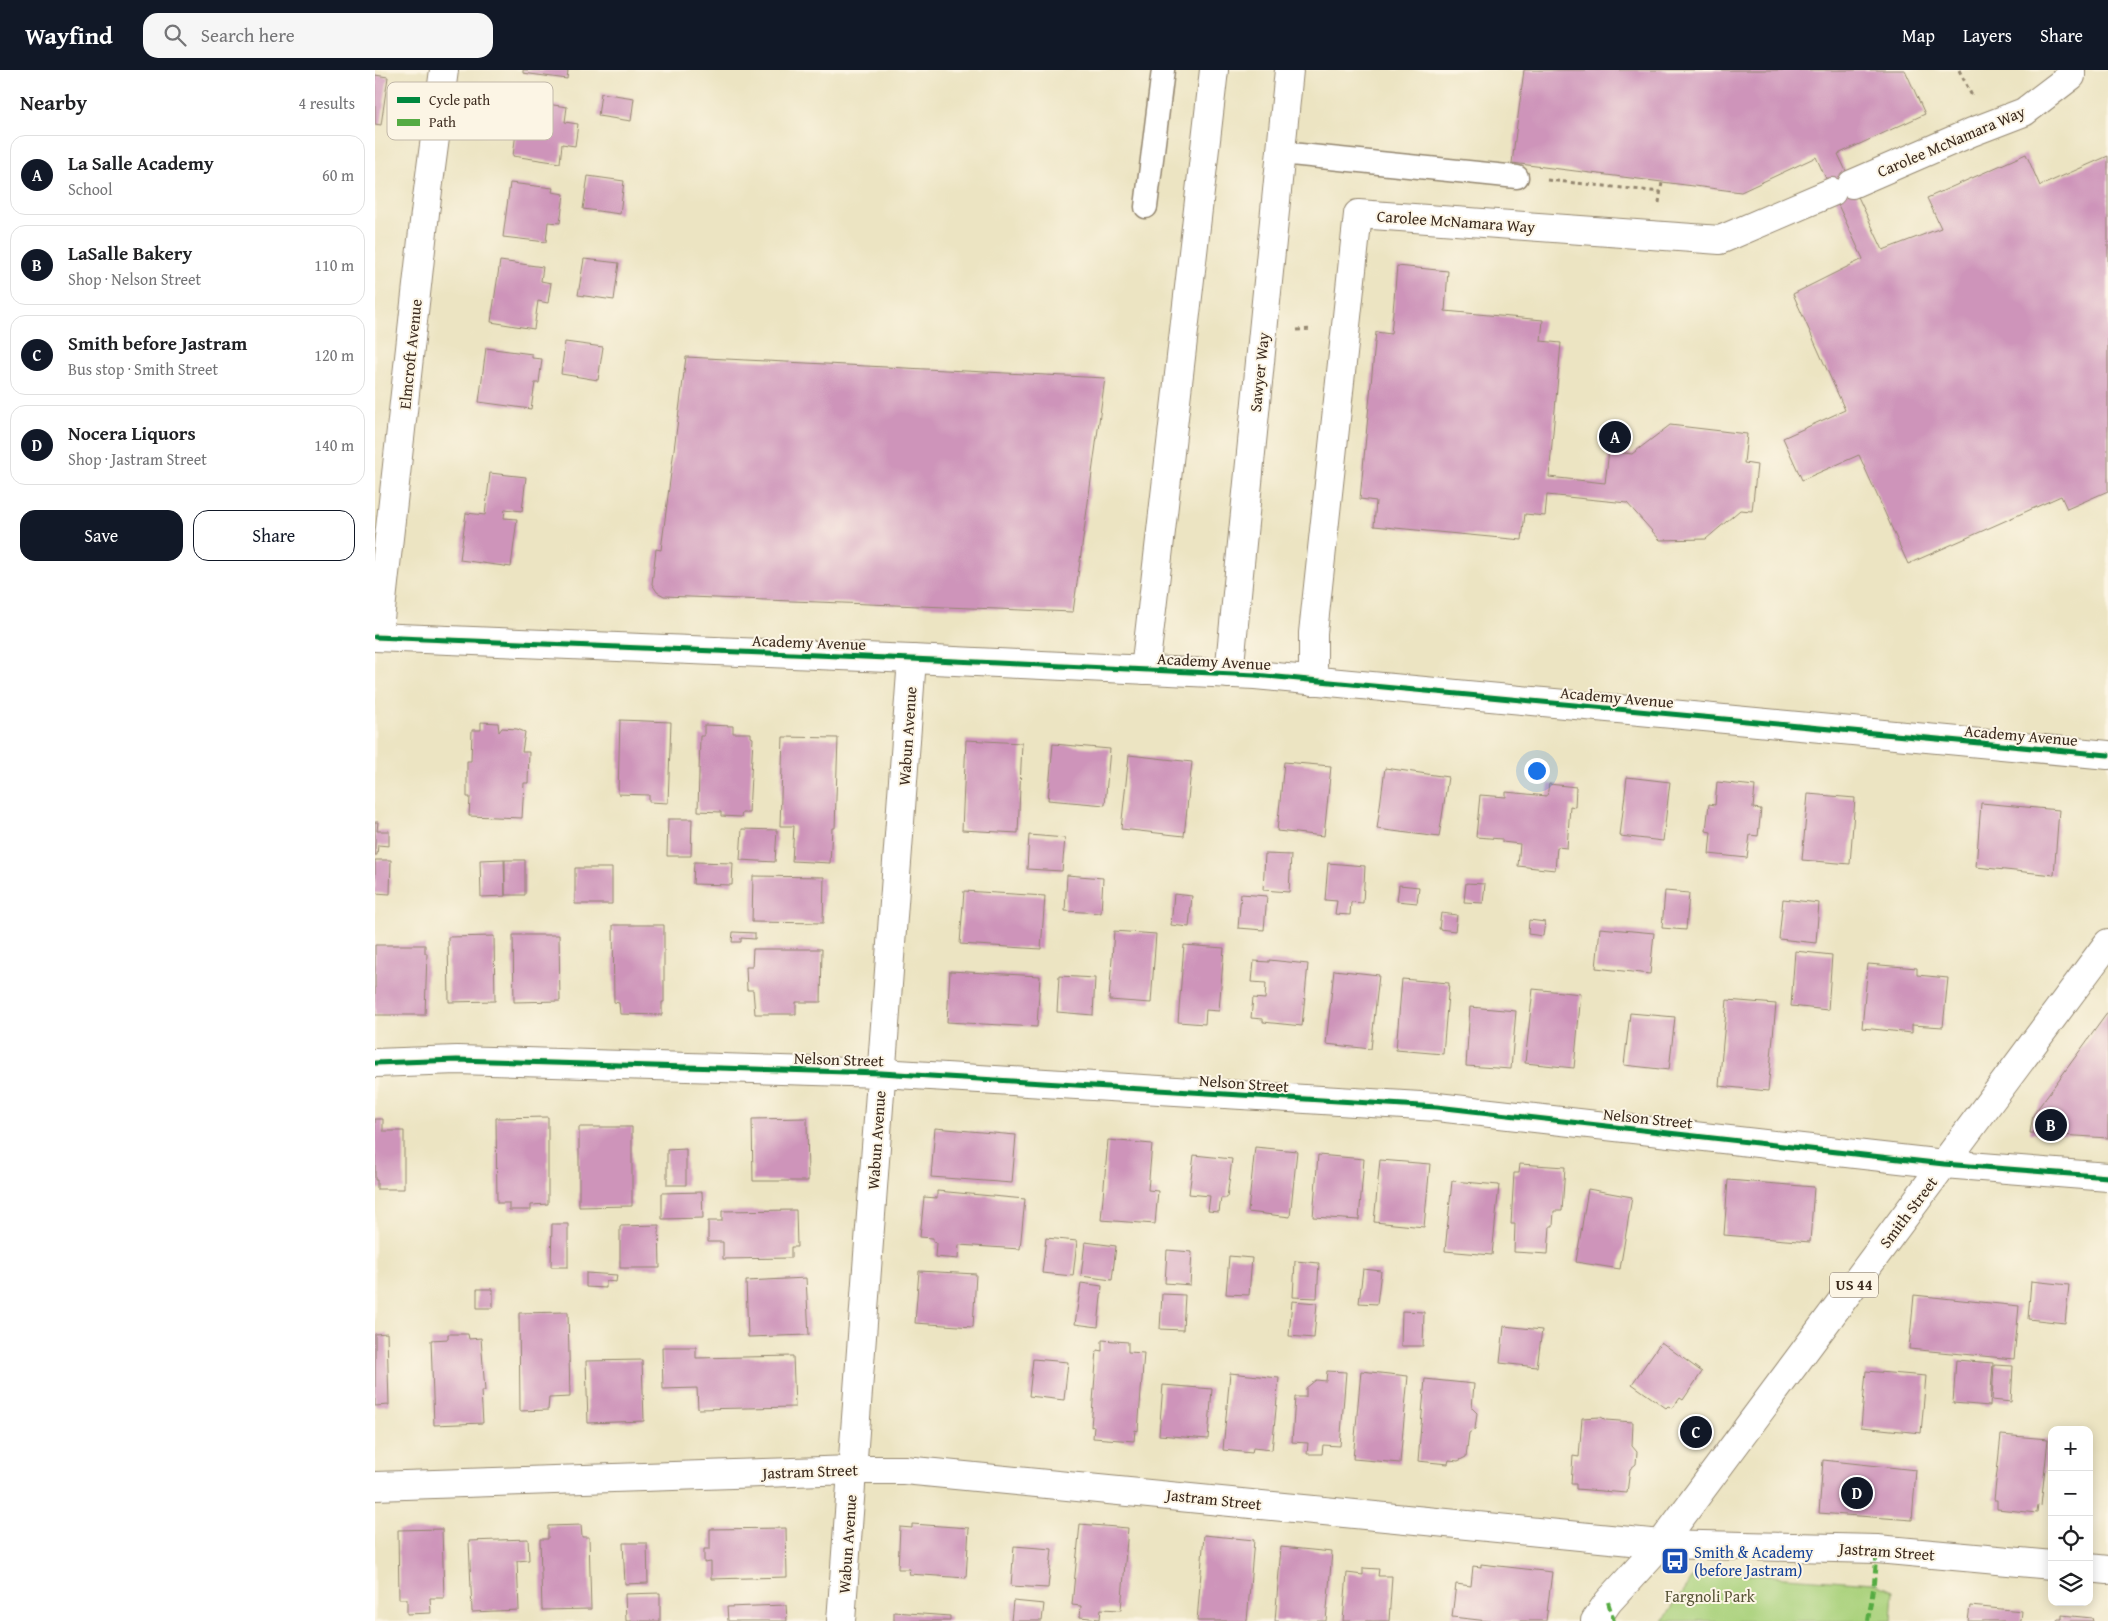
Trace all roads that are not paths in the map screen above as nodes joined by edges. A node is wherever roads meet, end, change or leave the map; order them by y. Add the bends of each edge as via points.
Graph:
1 (1163, 70) edge
2 (1214, 70) edge
3 (1289, 70) edge
4 (2071, 73) edge
5 (435, 140) edge
6 (1281, 153) junction
7 (1517, 177) road end
8 (1146, 207) dead end
9 (376, 637) edge
10 (912, 659) junction
11 (1145, 670) junction
12 (1229, 674) junction
13 (1313, 681) junction
14 (2108, 755) edge
15 (2108, 943) edge
16 (375, 1063) edge
17 (881, 1073) junction
18 (1944, 1164) junction
19 (2108, 1177) edge
20 (852, 1470) junction
21 (375, 1486) edge
22 (1661, 1544) junction
23 (2048, 1565) edge
24 (2093, 1568) edge
25 (2108, 1570) edge
26 (841, 1621) edge
27 (1595, 1621) edge

1 - 8 lane
2 - 11 street
3 - 6 street, Sawyer Way
4 - 13 street, Carolee McNamara Way via 2024,112 1720,240 1358,214 1313,633
5 - 9 street, Elmcroft Avenue
6 - 7 lane
6 - 12 street, Sawyer Way
9 - 10 street, Academy Avenue
10 - 11 street, Academy Avenue
10 - 17 street, Wabun Avenue
11 - 12 street, Academy Avenue
12 - 13 street, Academy Avenue
13 - 14 street, Academy Avenue
15 - 18 street, Smith Street / US 44
16 - 17 street, Nelson Street via 457,1060
17 - 18 street, Nelson Street via 1437,1107
17 - 20 street, Wabun Avenue
18 - 19 street, Nelson Street
18 - 22 street, Smith Street / US 44
20 - 21 street, Jastram Street
20 - 22 street, Jastram Street via 943,1473
20 - 26 street, Wabun Avenue
22 - 23 street, Jastram Street via 1877,1549
22 - 27 street, Smith Street / US 44
24 - 25 street

